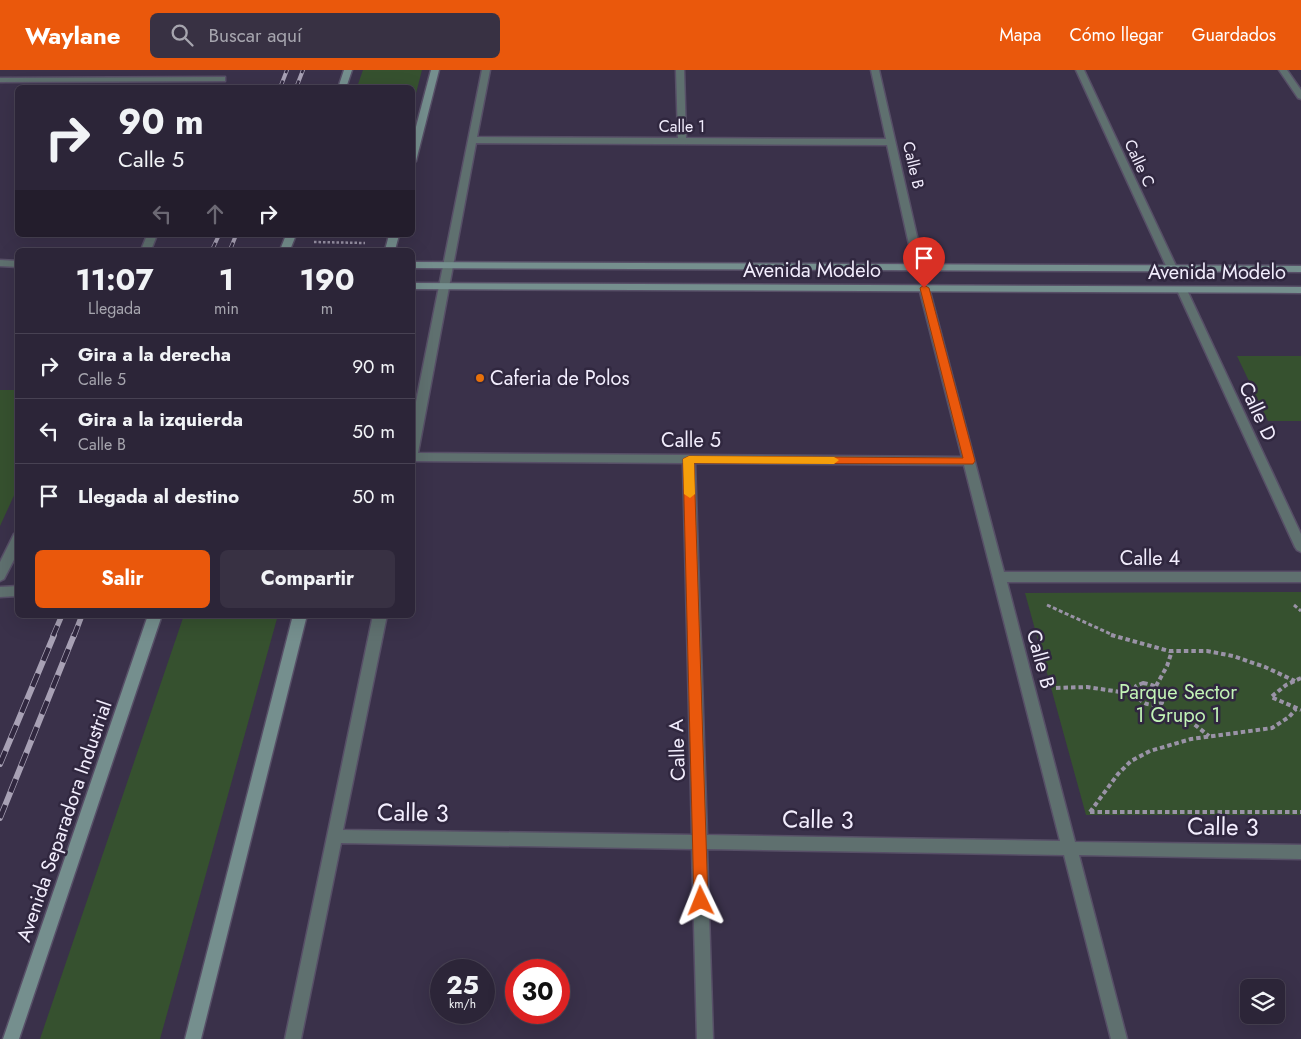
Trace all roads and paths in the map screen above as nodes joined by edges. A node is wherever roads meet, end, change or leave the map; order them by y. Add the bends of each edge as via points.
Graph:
1 (37, 70) edge
2 (226, 70) edge
3 (348, 70) edge
4 (435, 70) edge
5 (486, 70) edge
6 (680, 70) edge
7 (876, 70) edge
8 (1080, 70) edge
9 (1283, 70) edge
10 (0, 80) edge
11 (30, 80) junction
12 (220, 83) edge
13 (343, 85) edge
14 (1301, 96) edge
15 (473, 140) junction
16 (682, 141) junction
17 (891, 142) junction
18 (415, 149) edge
19 (0, 263) edge
20 (15, 264) edge
21 (415, 265) edge
22 (449, 265) junction
23 (919, 267) junction
24 (1172, 268) junction
25 (1301, 269) edge
26 (415, 286) edge
27 (445, 286) junction
28 (924, 288) junction
29 (1182, 290) junction
30 (1301, 290) edge
31 (415, 440) edge
32 (415, 455) edge
33 (689, 459) junction
34 (969, 461) junction
35 (15, 544) edge
36 (1301, 548) edge
37 (0, 576) edge
38 (999, 577) junction
39 (1301, 577) edge
40 (15, 591) edge
41 (0, 592) edge
42 (1046, 604) dead end
43 (155, 618) edge
44 (299, 618) edge
45 (379, 618) edge
46 (1172, 651) junction
47 (1301, 678) edge
48 (1052, 679) dead end
49 (1295, 681) junction
50 (1156, 686) junction
51 (1055, 688) junction
52 (1135, 694) junction
53 (1057, 698) dead end
54 (1154, 706) junction
55 (1296, 709) junction
56 (1301, 710) edge
57 (1209, 736) junction
58 (1087, 803) dead end
59 (1089, 812) junction
60 (1301, 812) edge
61 (335, 836) junction
62 (699, 841) junction
63 (1069, 848) junction
64 (1301, 852) edge
65 (11, 1039) edge
66 (193, 1039) edge
67 (293, 1039) edge
68 (705, 1039) edge
69 (1119, 1039) edge

1 - 11 street
2 - 12 street
3 - 13 street
4 - 18 street
5 - 15 street
6 - 16 street
7 - 17 street, Calle B
8 - 24 street, Calle C
9 - 14 street
10 - 11 street
11 - 12 street
15 - 16 street, Calle 1
15 - 22 street
16 - 17 street, Calle 1
17 - 23 street, Calle B
19 - 20 street
21 - 22 street, Avenida Modelo
22 - 23 street, Avenida Modelo
22 - 27 street
23 - 24 street, Avenida Modelo
24 - 25 street, Avenida Modelo
26 - 27 street, Avenida Modelo
27 - 28 street, Avenida Modelo
27 - 31 street
28 - 29 street, Avenida Modelo
28 - 34 street, Calle B
29 - 30 street, Avenida Modelo
29 - 36 street, Calle D
32 - 33 street, Calle 5
33 - 34 street, Calle 5
33 - 62 street, Calle A
34 - 38 street, Calle B
35 - 37 street
38 - 39 street, Calle 4
38 - 63 street, Calle B
40 - 41 street
42 - 46 path via 1070,618 1121,638
43 - 65 street, Avenida Separadora Industrial
44 - 66 street
45 - 61 street
46 - 49 path via 1212,652 1249,661
46 - 50 path
47 - 49 path
48 - 51 path
49 - 55 path via 1271,697
50 - 52 path via 1143,683 1136,686
50 - 54 path via 1164,696 1162,703
51 - 52 path via 1087,687
51 - 53 path
52 - 54 path via 1138,699
54 - 57 path via 1176,712
55 - 56 path
55 - 57 path via 1272,728
57 - 59 path via 1174,742 1132,761
58 - 59 path
59 - 60 path
61 - 62 street, Calle 3
61 - 67 street
62 - 63 street, Calle 3
62 - 68 street, Calle A
63 - 64 street, Calle 3
63 - 69 street, Calle B

